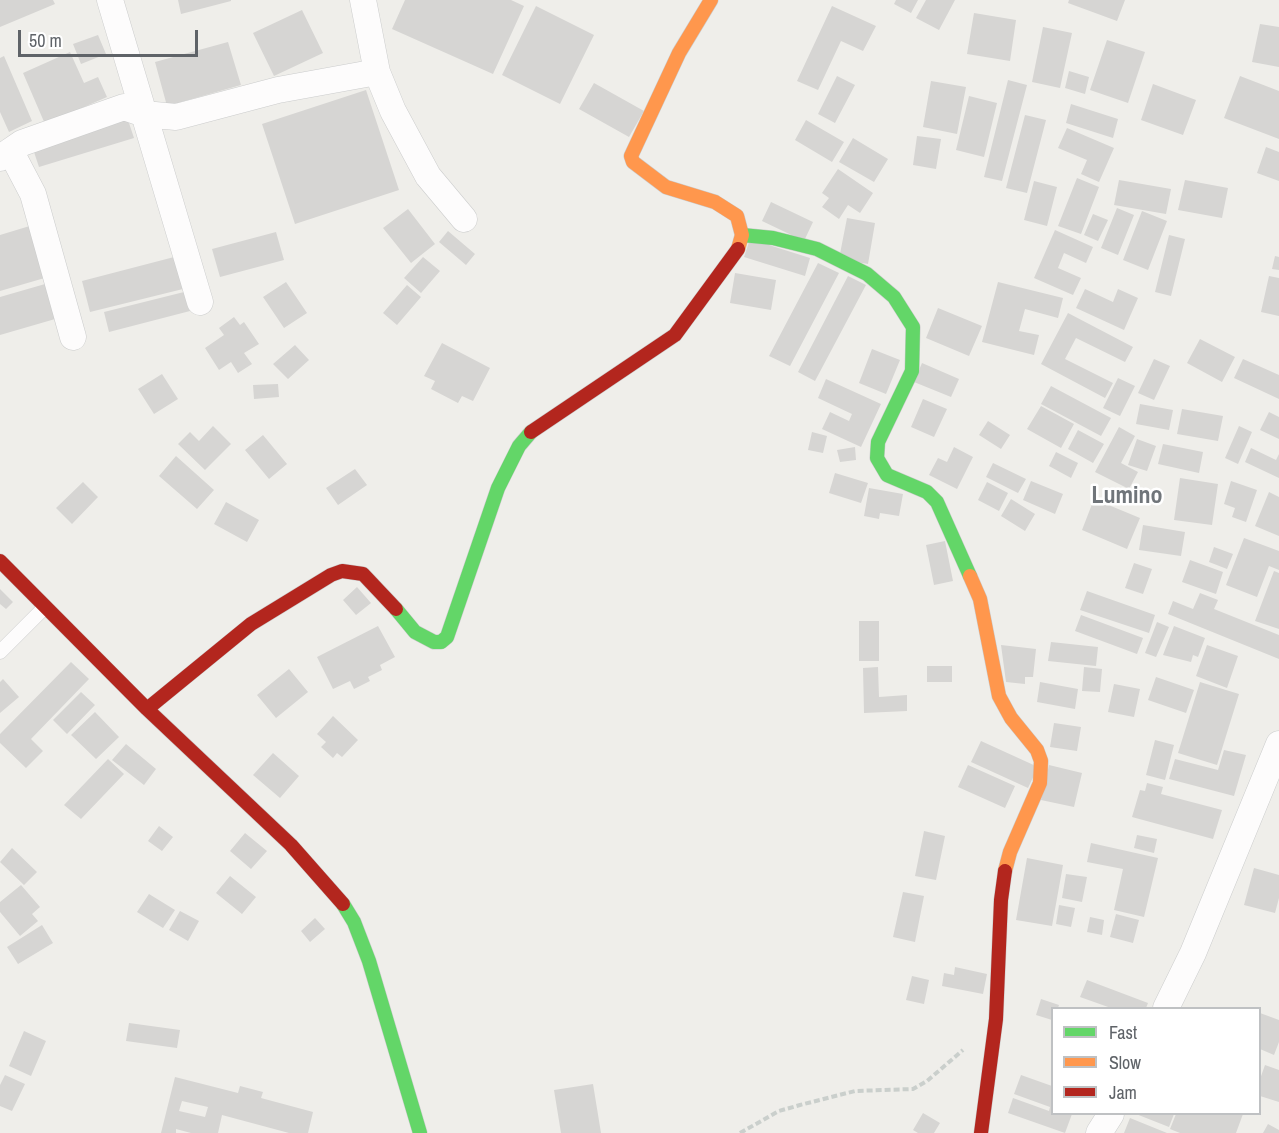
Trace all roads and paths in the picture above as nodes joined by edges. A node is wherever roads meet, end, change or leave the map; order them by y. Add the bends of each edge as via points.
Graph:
1 (110, 0) edge
2 (363, 0) edge
3 (711, 0) edge
4 (377, 72) junction
5 (144, 114) junction
6 (5, 155) edge
7 (464, 219) dead end
8 (742, 235) junction
9 (200, 302) dead end
10 (73, 337) dead end
11 (0, 561) edge
12 (45, 607) junction
13 (0, 652) edge
14 (147, 709) junction
15 (1279, 744) edge
16 (1166, 1007) edge
17 (994, 1037) junction
18 (1110, 1115) edge
19 (420, 1133) edge
20 (740, 1133) edge
21 (981, 1133) edge
22 (1099, 1133) edge

1 - 5 street
2 - 4 street
3 - 8 street via 670,69 631,156 633,162 666,187 715,202 737,216
4 - 5 street via 278,90 176,117
4 - 7 street via 428,176
5 - 6 street via 124,107 22,143
5 - 9 street
6 - 10 street via 33,194
8 - 14 street via 732,260 675,335 534,429 519,446 498,488 446,639 434,642 415,632 370,579 342,571 251,624
8 - 17 street via 817,249 867,274 894,297 913,327 912,370 878,442 877,458 887,475 927,492 937,502 980,599 999,696 1037,750 1042,772 1005,873
11 - 12 street
12 - 13 lane
12 - 14 street
14 - 19 street via 291,845 341,900 361,937
15 - 16 street via 1193,953
17 - 20 path via 957,1054 913,1089 855,1091 779,1111
17 - 21 street
18 - 22 street

